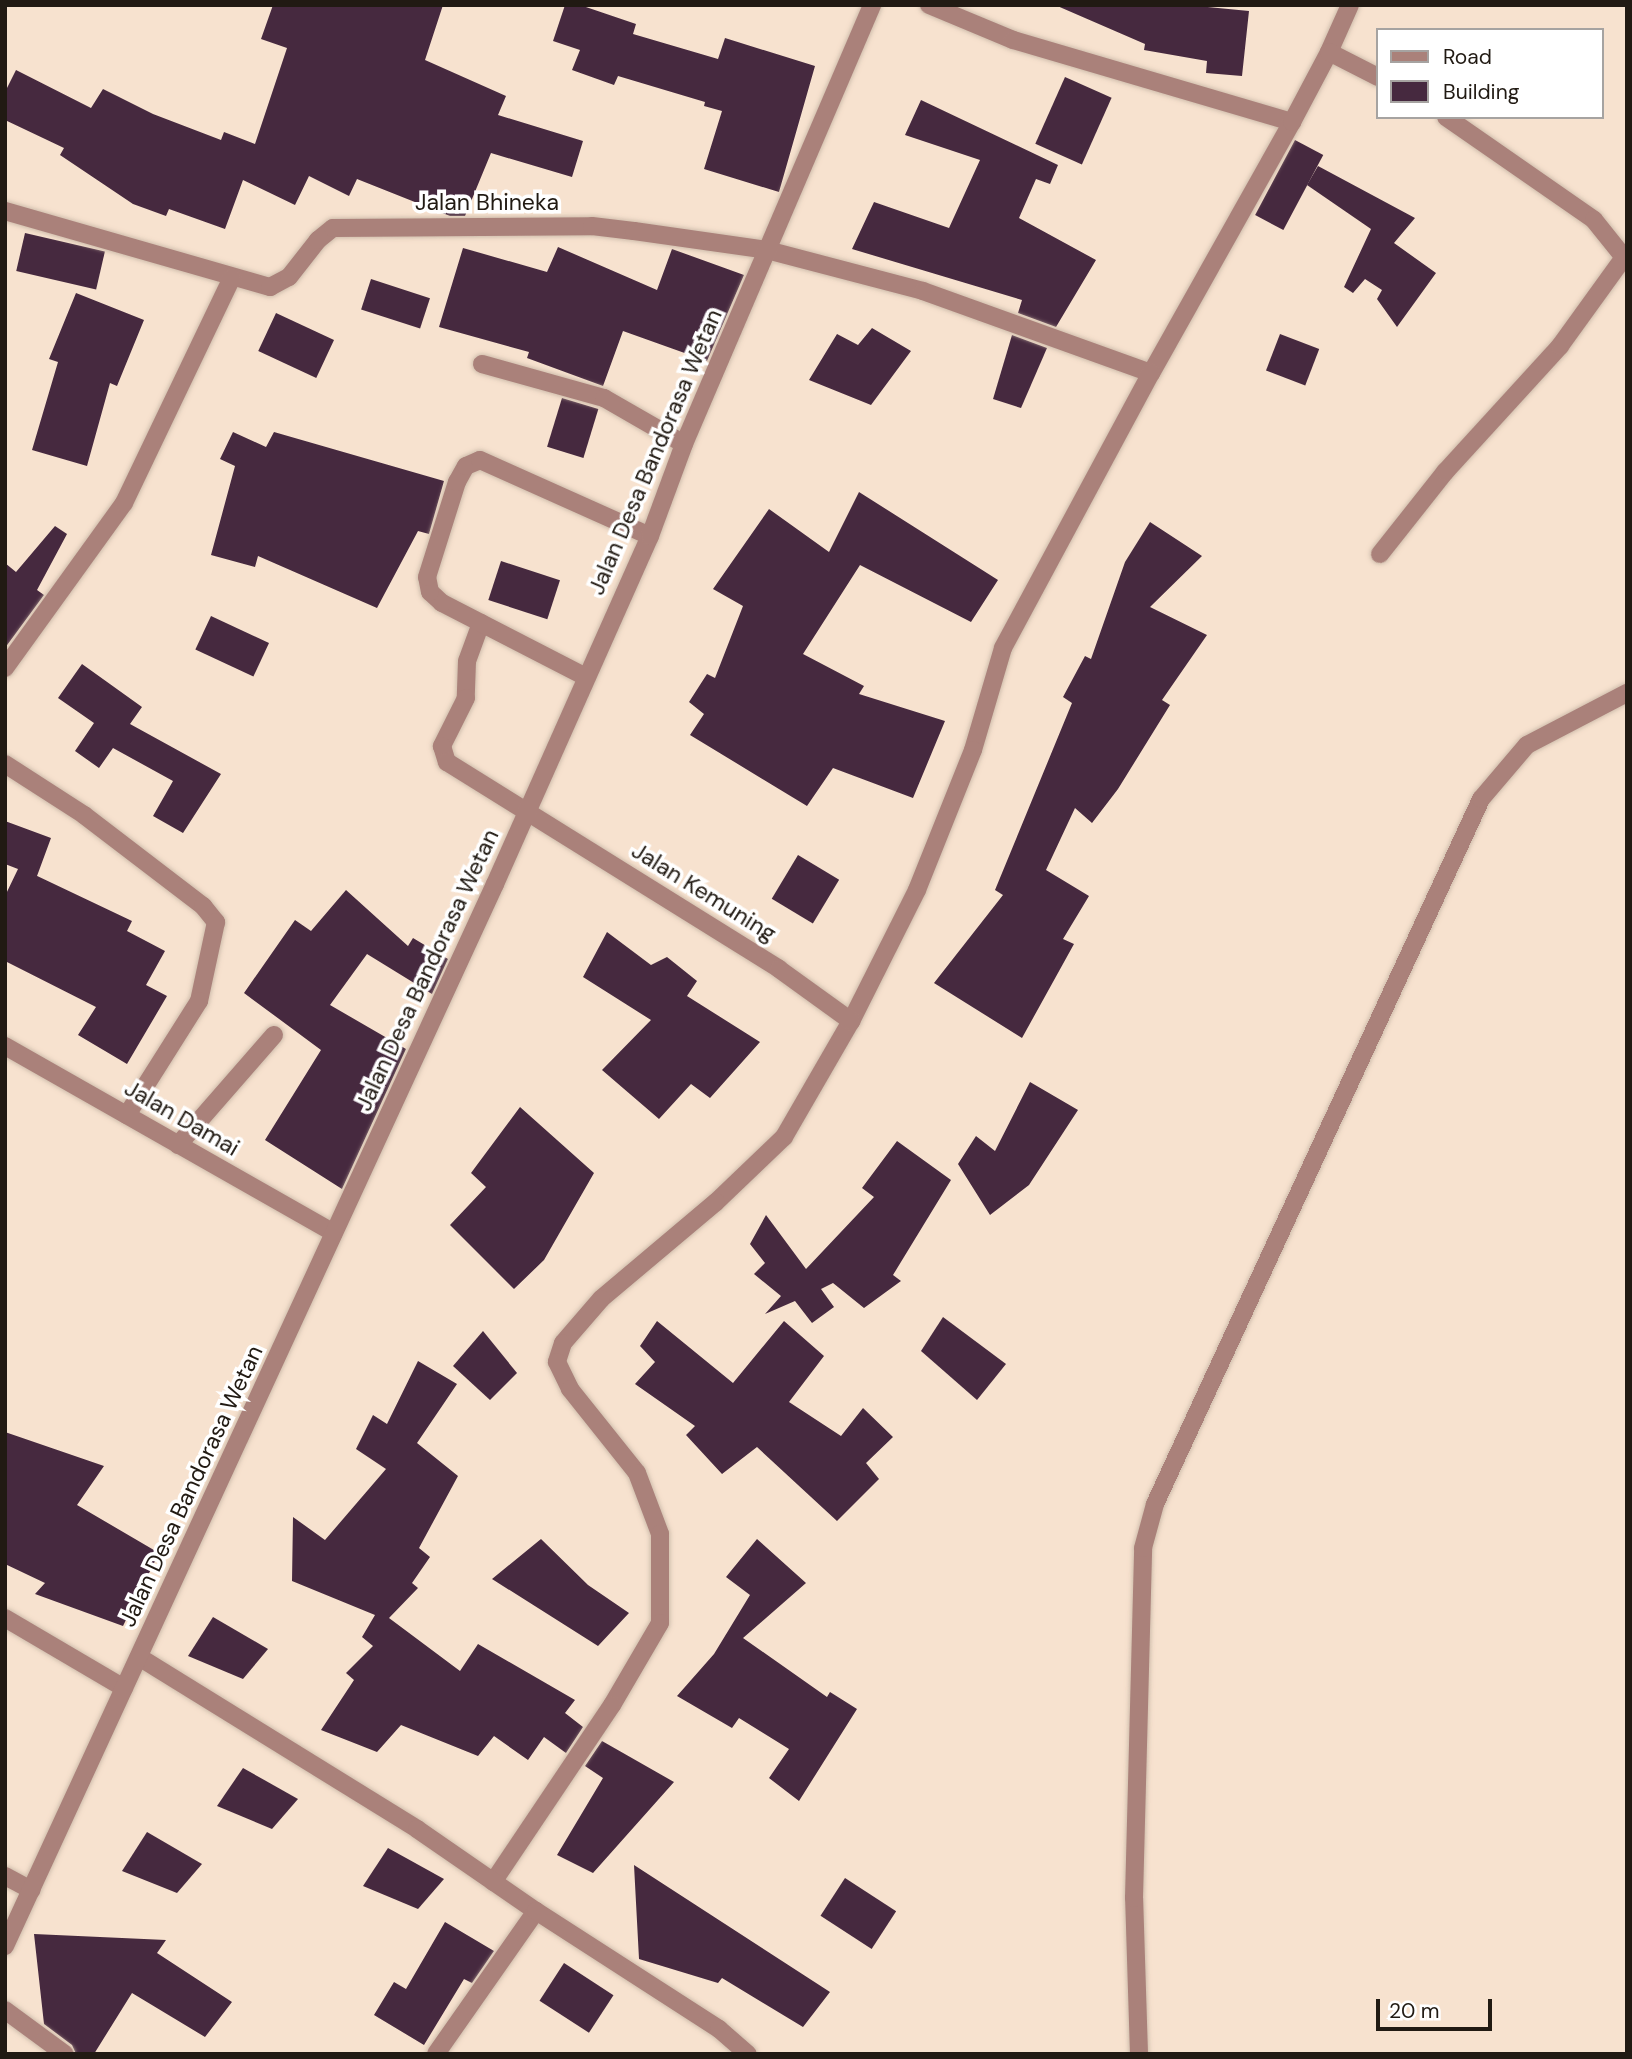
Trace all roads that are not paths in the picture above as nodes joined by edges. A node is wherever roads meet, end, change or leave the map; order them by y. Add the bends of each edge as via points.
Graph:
1 (872, 5) edge
2 (929, 5) edge
3 (1350, 5) edge
4 (1329, 52) junction
5 (1376, 77) edge
6 (1449, 119) edge
7 (1292, 122) junction
8 (5, 211) edge
9 (767, 250) junction
10 (1625, 257) edge
11 (232, 278) junction
12 (482, 364) dead end
13 (1151, 373) junction
14 (684, 444) junction
15 (650, 536) junction
16 (1380, 554) dead end
17 (481, 623) junction
18 (5, 668) edge
19 (584, 676) junction
20 (1627, 693) edge
21 (5, 764) edge
22 (526, 811) junction
23 (851, 1021) junction
24 (274, 1035) dead end
25 (5, 1046) edge
26 (127, 1115) junction
27 (178, 1144) junction
28 (334, 1233) junction
29 (5, 1618) edge
30 (139, 1657) junction
31 (124, 1688) junction
32 (5, 1876) edge
33 (493, 1882) junction
34 (31, 1891) junction
35 (536, 1911) junction
36 (5, 1946) edge
37 (5, 2010) edge
38 (65, 2054) edge
39 (436, 2054) edge
40 (748, 2054) edge
41 (1139, 2054) edge

1 - 9 street, Jalan Desa Bandorasa Wetan
2 - 7 street via 1038,48
3 - 4 street
4 - 5 street
4 - 7 street
6 - 10 street via 1594,220
7 - 13 street
8 - 11 street via 140,246
9 - 11 street, Jalan Bhineka via 592,226 348,226 333,228 318,240 280,283 270,287
9 - 13 street via 1009,319
9 - 14 street, Jalan Desa Bandorasa Wetan
10 - 16 street via 1560,346 1445,472
11 - 18 street via 124,503
12 - 14 street via 604,398
13 - 23 street via 1003,648 973,750 917,890
14 - 15 street, Jalan Desa Bandorasa Wetan
15 - 17 street via 480,460 466,466 427,577 430,592 442,603
15 - 19 street, Jalan Desa Bandorasa Wetan
17 - 19 street
17 - 22 street, Jalan Kemuning via 467,661 466,698 442,746 447,762
19 - 22 street, Jalan Desa Bandorasa Wetan
20 - 41 street via 1527,745 1481,799 1155,1504 1143,1548 1134,1898
21 - 26 street via 84,815 203,906 216,922 199,1001
22 - 23 street, Jalan Kemuning via 768,962
22 - 28 street, Jalan Desa Bandorasa Wetan
23 - 33 street via 784,1137 716,1202 601,1299 563,1343 557,1362 570,1389 637,1473 660,1534 660,1623 612,1705
24 - 27 street
25 - 26 street, Jalan Damai
26 - 27 street, Jalan Damai
27 - 28 street, Jalan Damai
28 - 30 street, Jalan Desa Bandorasa Wetan
29 - 31 street
30 - 31 street, Jalan Desa Bandorasa Wetan
30 - 33 street via 417,1829
31 - 34 street, Jalan Desa Bandorasa Wetan
32 - 34 street
33 - 35 street
34 - 36 street, Jalan Desa Bandorasa Wetan
35 - 39 street
35 - 40 street via 719,2029
37 - 38 street

